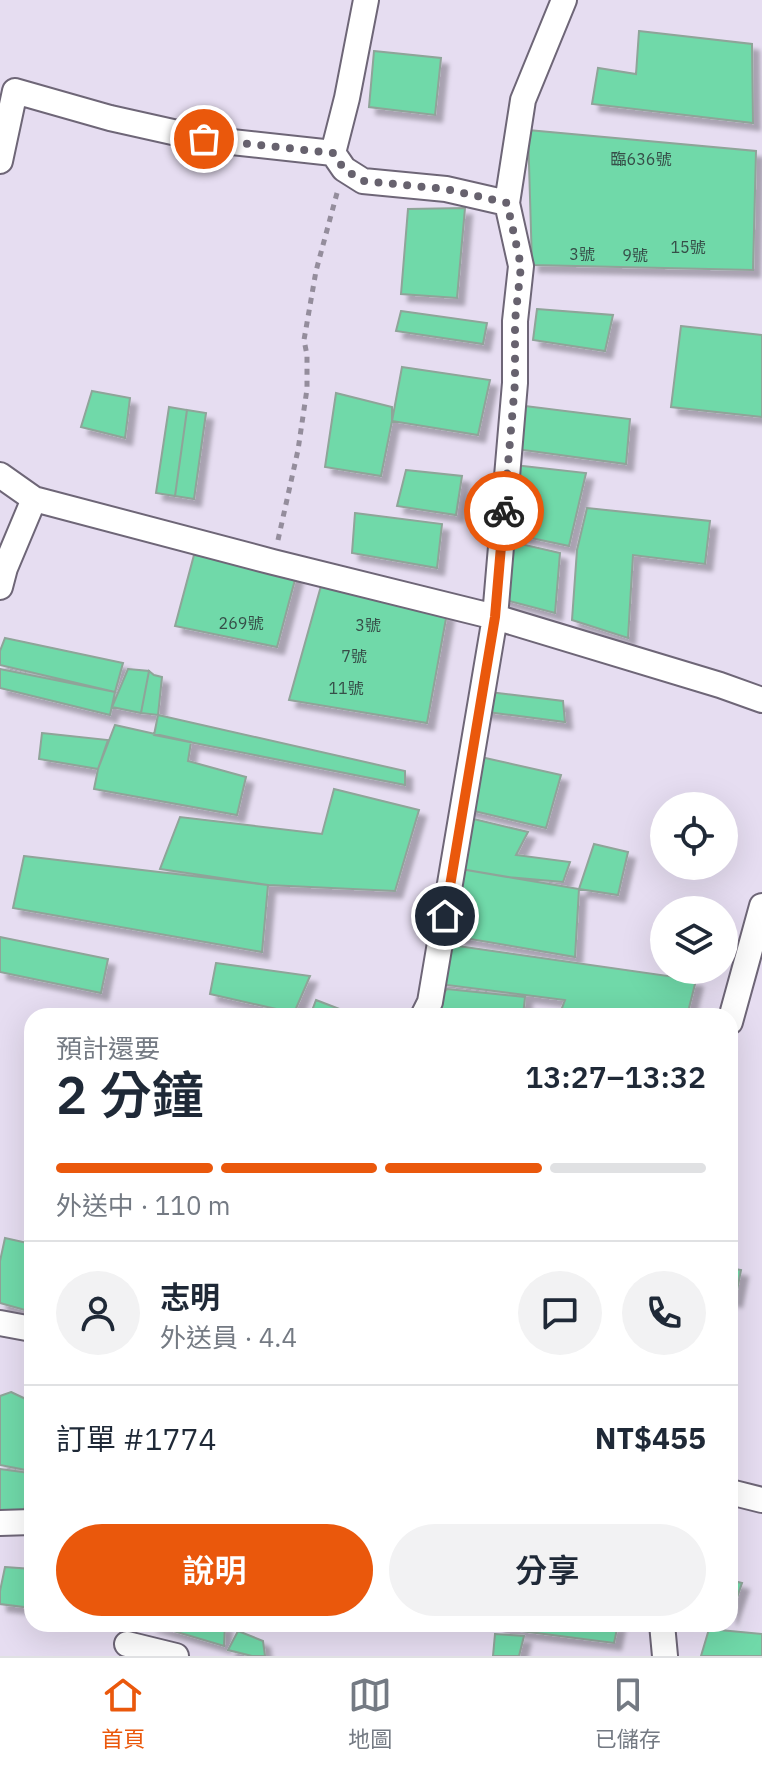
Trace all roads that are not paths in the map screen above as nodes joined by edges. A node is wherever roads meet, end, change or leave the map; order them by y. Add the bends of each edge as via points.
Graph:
1 (366, 0) edge
2 (564, 0) edge
3 (0, 161) edge
4 (338, 161) junction
5 (507, 203) junction
6 (0, 475) edge
7 (34, 499) junction
8 (0, 587) edge
9 (495, 617) junction
10 (762, 700) edge
11 (762, 906) edge
12 (427, 1008) edge
13 (734, 1008) edge
14 (0, 1323) edge
15 (24, 1328) edge
16 (738, 1494) edge
17 (762, 1500) edge
18 (24, 1522) edge
19 (0, 1523) edge
20 (663, 1632) edge
21 (125, 1641) edge
22 (176, 1656) edge
23 (665, 1656) edge

1 - 4 street
2 - 5 street via 523,100
3 - 4 street via 15,91 204,139
4 - 5 street via 363,181 446,189
5 - 9 street via 521,266
6 - 7 street
7 - 8 street
7 - 9 street
9 - 10 street
9 - 12 street
11 - 13 street
14 - 15 street
16 - 17 street
18 - 19 street
20 - 23 street
21 - 22 street

